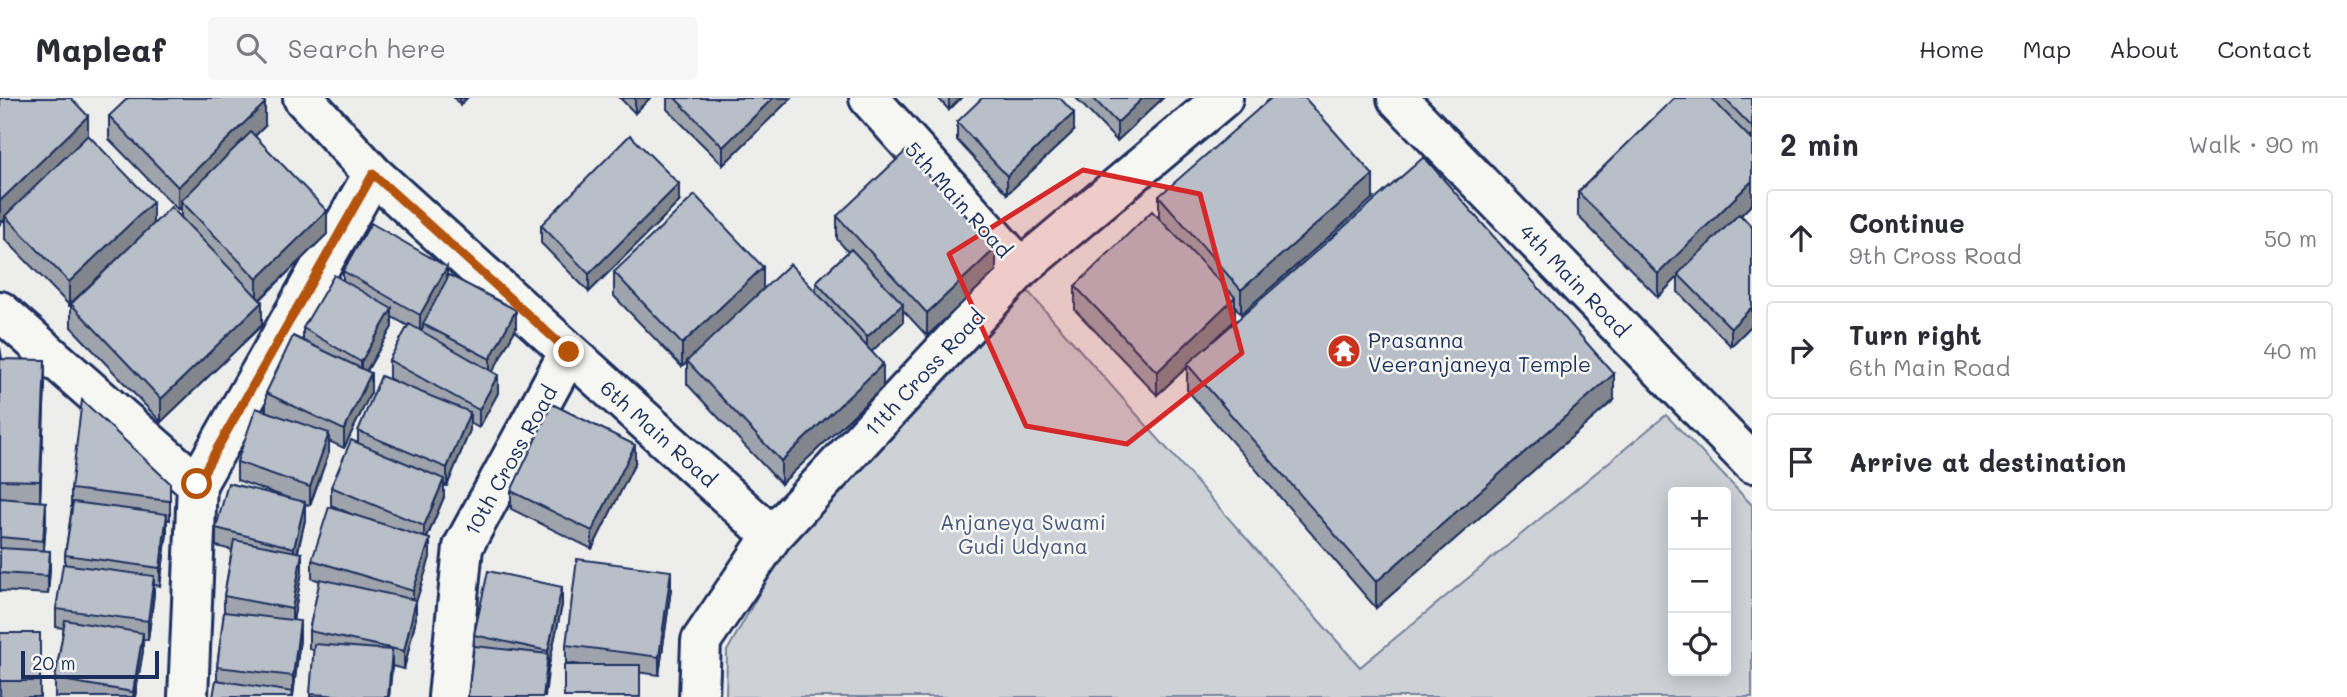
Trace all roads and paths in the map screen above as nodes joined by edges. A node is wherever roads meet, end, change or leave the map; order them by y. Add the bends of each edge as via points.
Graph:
1 (303, 98) edge
2 (869, 98) edge
3 (1223, 98) edge
4 (1397, 98) edge
5 (373, 174) junction
6 (1021, 268) junction
7 (0, 312) edge
8 (569, 352) junction
9 (1752, 463) edge
10 (197, 484) junction
11 (772, 536) junction
12 (188, 697) edge
13 (448, 697) edge
14 (699, 697) edge

1 - 5 street, 6th Main Road
2 - 6 street, 5th Main Road
3 - 6 street, 11th Cross Road
4 - 9 street, 4th Main Road
5 - 8 street, 6th Main Road
5 - 10 street
6 - 11 street, 11th Cross Road
7 - 10 street
8 - 11 street, 6th Main Road
8 - 13 street, 10th Cross Road via 463,547
10 - 12 street
11 - 14 street, 11th Cross Road via 701,641

